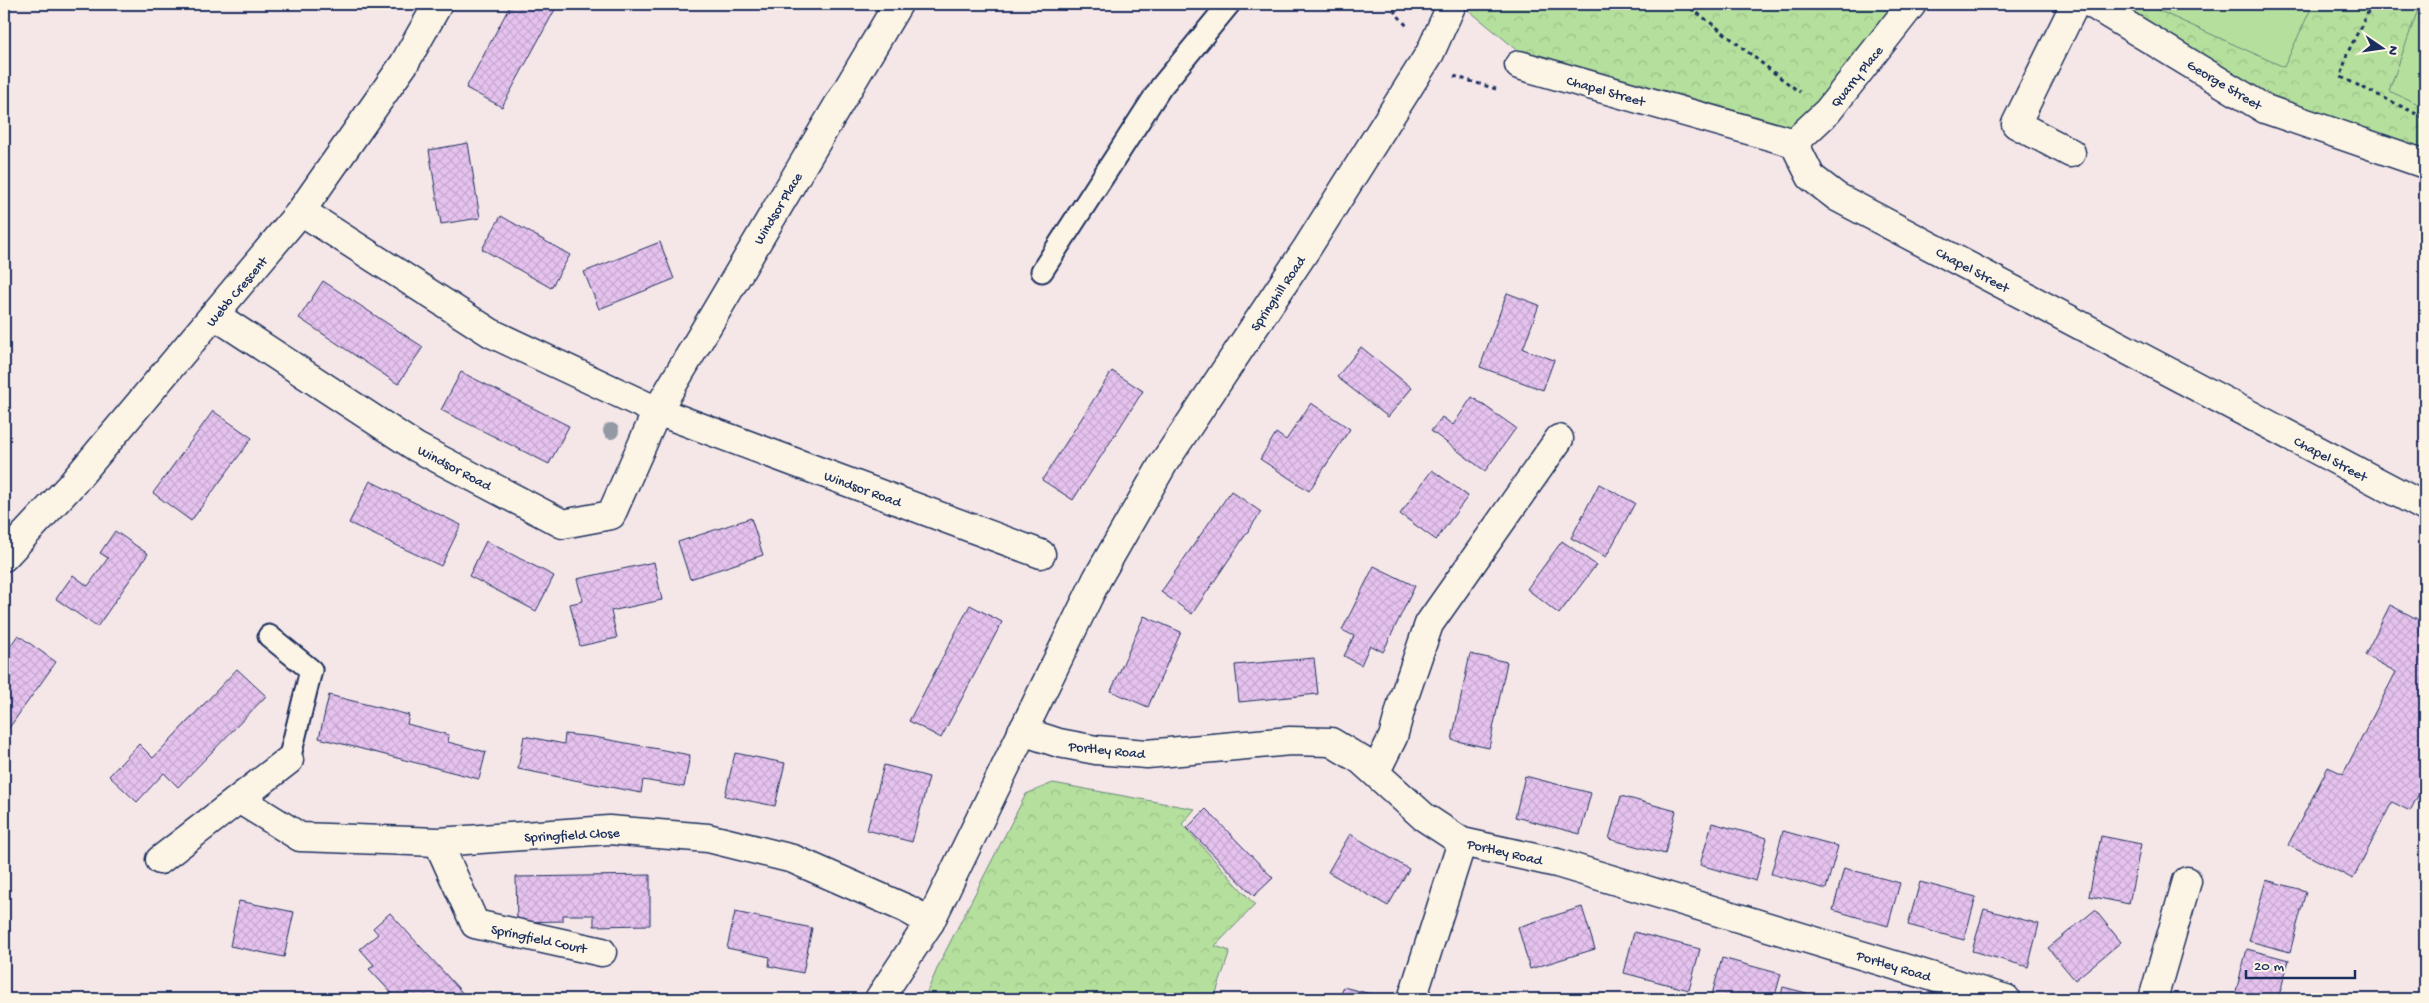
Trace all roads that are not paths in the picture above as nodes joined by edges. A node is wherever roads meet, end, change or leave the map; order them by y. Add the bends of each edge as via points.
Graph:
1 (438, 4) edge
2 (898, 4) edge
3 (1229, 4) edge
4 (1452, 4) edge
5 (1912, 4) edge
6 (2074, 4) edge
7 (2092, 4) edge
8 (1519, 65) road end
9 (1794, 143) junction
10 (2071, 153) dead end
11 (2425, 164) edge
12 (302, 212) junction
13 (1042, 270) dead end
14 (216, 316) junction
15 (657, 411) junction
16 (1559, 439) dead end
17 (2425, 507) edge
18 (1041, 554) dead end
19 (4, 557) edge
20 (270, 636) dead end
21 (1022, 731) junction
22 (289, 760) joint
23 (1376, 771) junction
24 (239, 799) junction
25 (438, 842) junction
26 (1462, 842) junction
27 (160, 860) dead end
28 (2187, 882) dead end
29 (930, 922) junction
30 (602, 952) dead end
31 (879, 999) edge
32 (1412, 999) edge
33 (2006, 999) edge
34 (2153, 999) edge

1 - 12 street, Webb Crescent via 404,64
2 - 15 street, Windsor Place
3 - 13 lane via 1161,87
4 - 21 street, Springhill Road via 1430,53 1307,248 1163,464 1097,579
5 - 9 street, Quarry Place via 1828,111
6 - 10 street via 2016,124
7 - 11 street, George Street via 2265,109
8 - 9 street, Chapel Street
9 - 17 street, Chapel Street via 1811,177 1837,197
12 - 14 street, Webb Crescent
12 - 15 street, Windsor Road via 491,332
14 - 15 street, Windsor Road via 416,447 564,524 611,514
14 - 19 street, Webb Crescent via 72,484
15 - 18 street, Windsor Road
16 - 23 street via 1429,624 1394,737
20 - 22 lane via 311,670
21 - 23 street, Portley Road via 1059,744 1147,754 1290,741 1331,742
21 - 29 street, Springhill Road
22 - 24 street
23 - 26 street, Portley Road via 1424,817
24 - 25 street, Springfield Close via 300,838
24 - 27 street
25 - 29 street, Springfield Close via 609,830 708,838 794,859 908,909
25 - 30 street, Springfield Court via 475,924
26 - 32 street
26 - 33 street, Portley Road via 1557,863
28 - 34 street
29 - 31 street, Springhill Road

